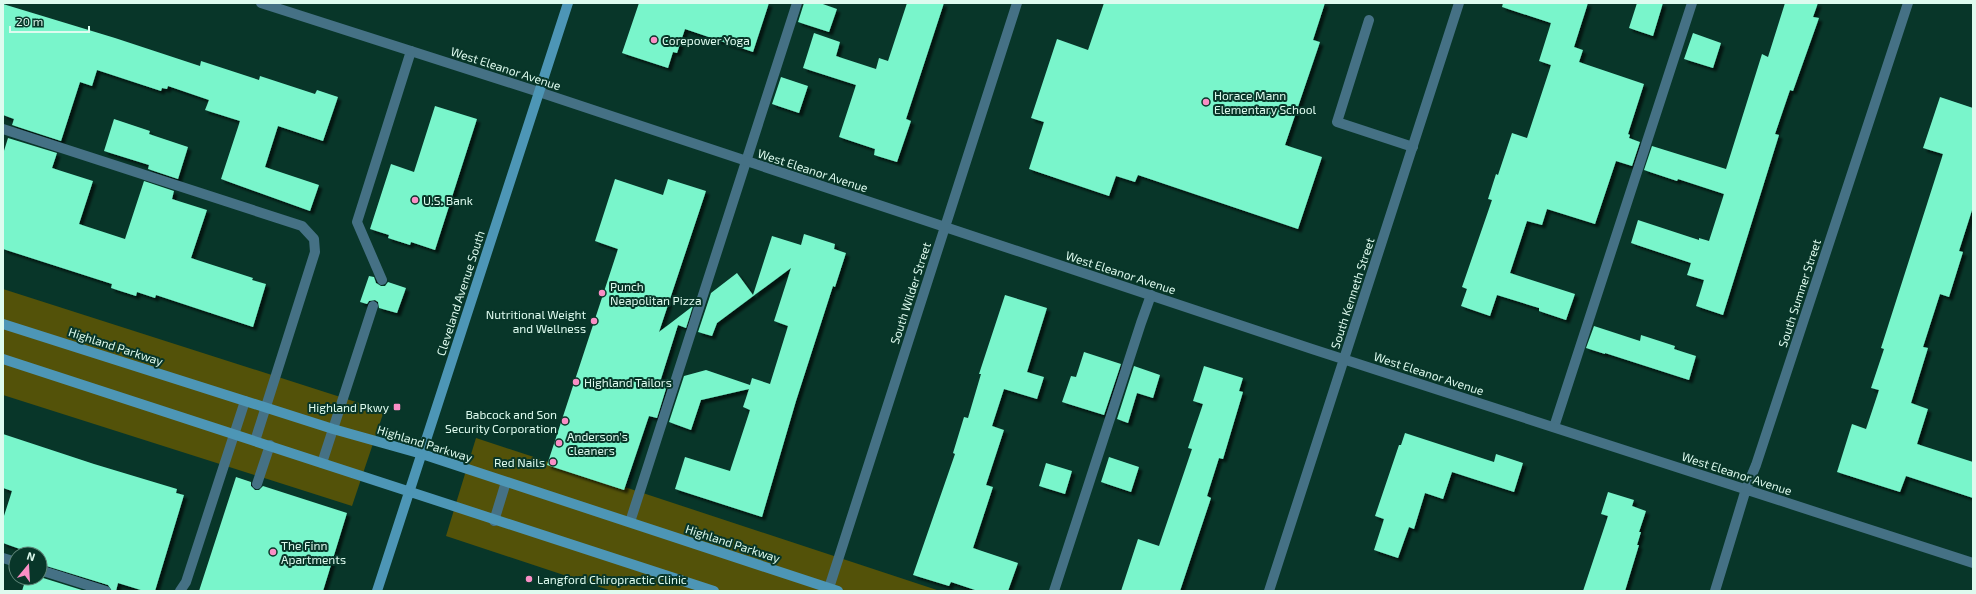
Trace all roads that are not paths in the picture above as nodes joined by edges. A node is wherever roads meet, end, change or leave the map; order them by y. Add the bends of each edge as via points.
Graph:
1 (261, 3) edge
2 (568, 3) edge
3 (797, 3) edge
4 (1017, 3) edge
5 (1459, 3) edge
6 (1692, 3) edge
7 (1908, 3) edge
8 (1369, 20) dead end
9 (412, 51) junction
10 (539, 92) junction
11 (3, 129) edge
12 (1413, 147) junction
13 (747, 161) junction
14 (945, 227) junction
15 (382, 280) dead end
16 (1151, 295) junction
17 (373, 306) dead end
18 (3, 324) edge
19 (3, 359) edge
20 (1344, 359) junction
21 (245, 401) junction
22 (265, 407) junction
23 (1554, 427) junction
24 (334, 429) junction
25 (235, 433) junction
26 (255, 441) junction
27 (270, 445) junction
28 (422, 454) junction
29 (322, 463) junction
30 (506, 482) junction
31 (257, 484) dead end
32 (1746, 489) junction
33 (410, 493) junction
34 (494, 521) junction
35 (630, 522) junction
36 (1973, 563) edge
37 (48, 573) edge
38 (832, 590) edge
39 (106, 591) edge
40 (180, 591) edge
41 (378, 591) edge
42 (714, 591) edge
43 (1054, 591) edge
44 (1269, 591) edge
45 (1715, 591) edge

1 - 9 street, West Eleanor Avenue
2 - 10 street, Cleveland Avenue South
3 - 13 street
4 - 14 street, South Wilder Street
5 - 12 street, South Kenneth Street
6 - 23 street
7 - 32 street, South Sumner Street
8 - 12 street via 1337,122
9 - 10 street, West Eleanor Avenue
9 - 15 street via 358,222
10 - 13 street, West Eleanor Avenue
10 - 28 street, Cleveland Avenue South
11 - 22 street via 302,226 314,239 315,252
12 - 20 street, South Kenneth Street
13 - 14 street, West Eleanor Avenue
13 - 35 street
14 - 16 street, West Eleanor Avenue
14 - 38 street, South Wilder Street
16 - 20 street, West Eleanor Avenue
16 - 43 street
17 - 24 street
18 - 21 street, Highland Parkway
19 - 25 street
20 - 23 street, West Eleanor Avenue
20 - 44 street, South Kenneth Street
21 - 22 street, Highland Parkway
21 - 25 street
22 - 24 street, Highland Parkway
22 - 26 street
23 - 32 street, West Eleanor Avenue
24 - 28 street, Highland Parkway
24 - 29 street
25 - 26 street
25 - 40 street via 186,582
26 - 27 street
27 - 29 street
27 - 31 street
28 - 30 street, Highland Parkway
28 - 33 street, Cleveland Avenue South
29 - 33 street
30 - 34 street
30 - 35 street, Highland Parkway
32 - 36 street, West Eleanor Avenue
32 - 45 street, South Sumner Street
33 - 34 street
33 - 41 street, Cleveland Avenue South
34 - 42 street
35 - 38 street, Highland Parkway
37 - 39 street

